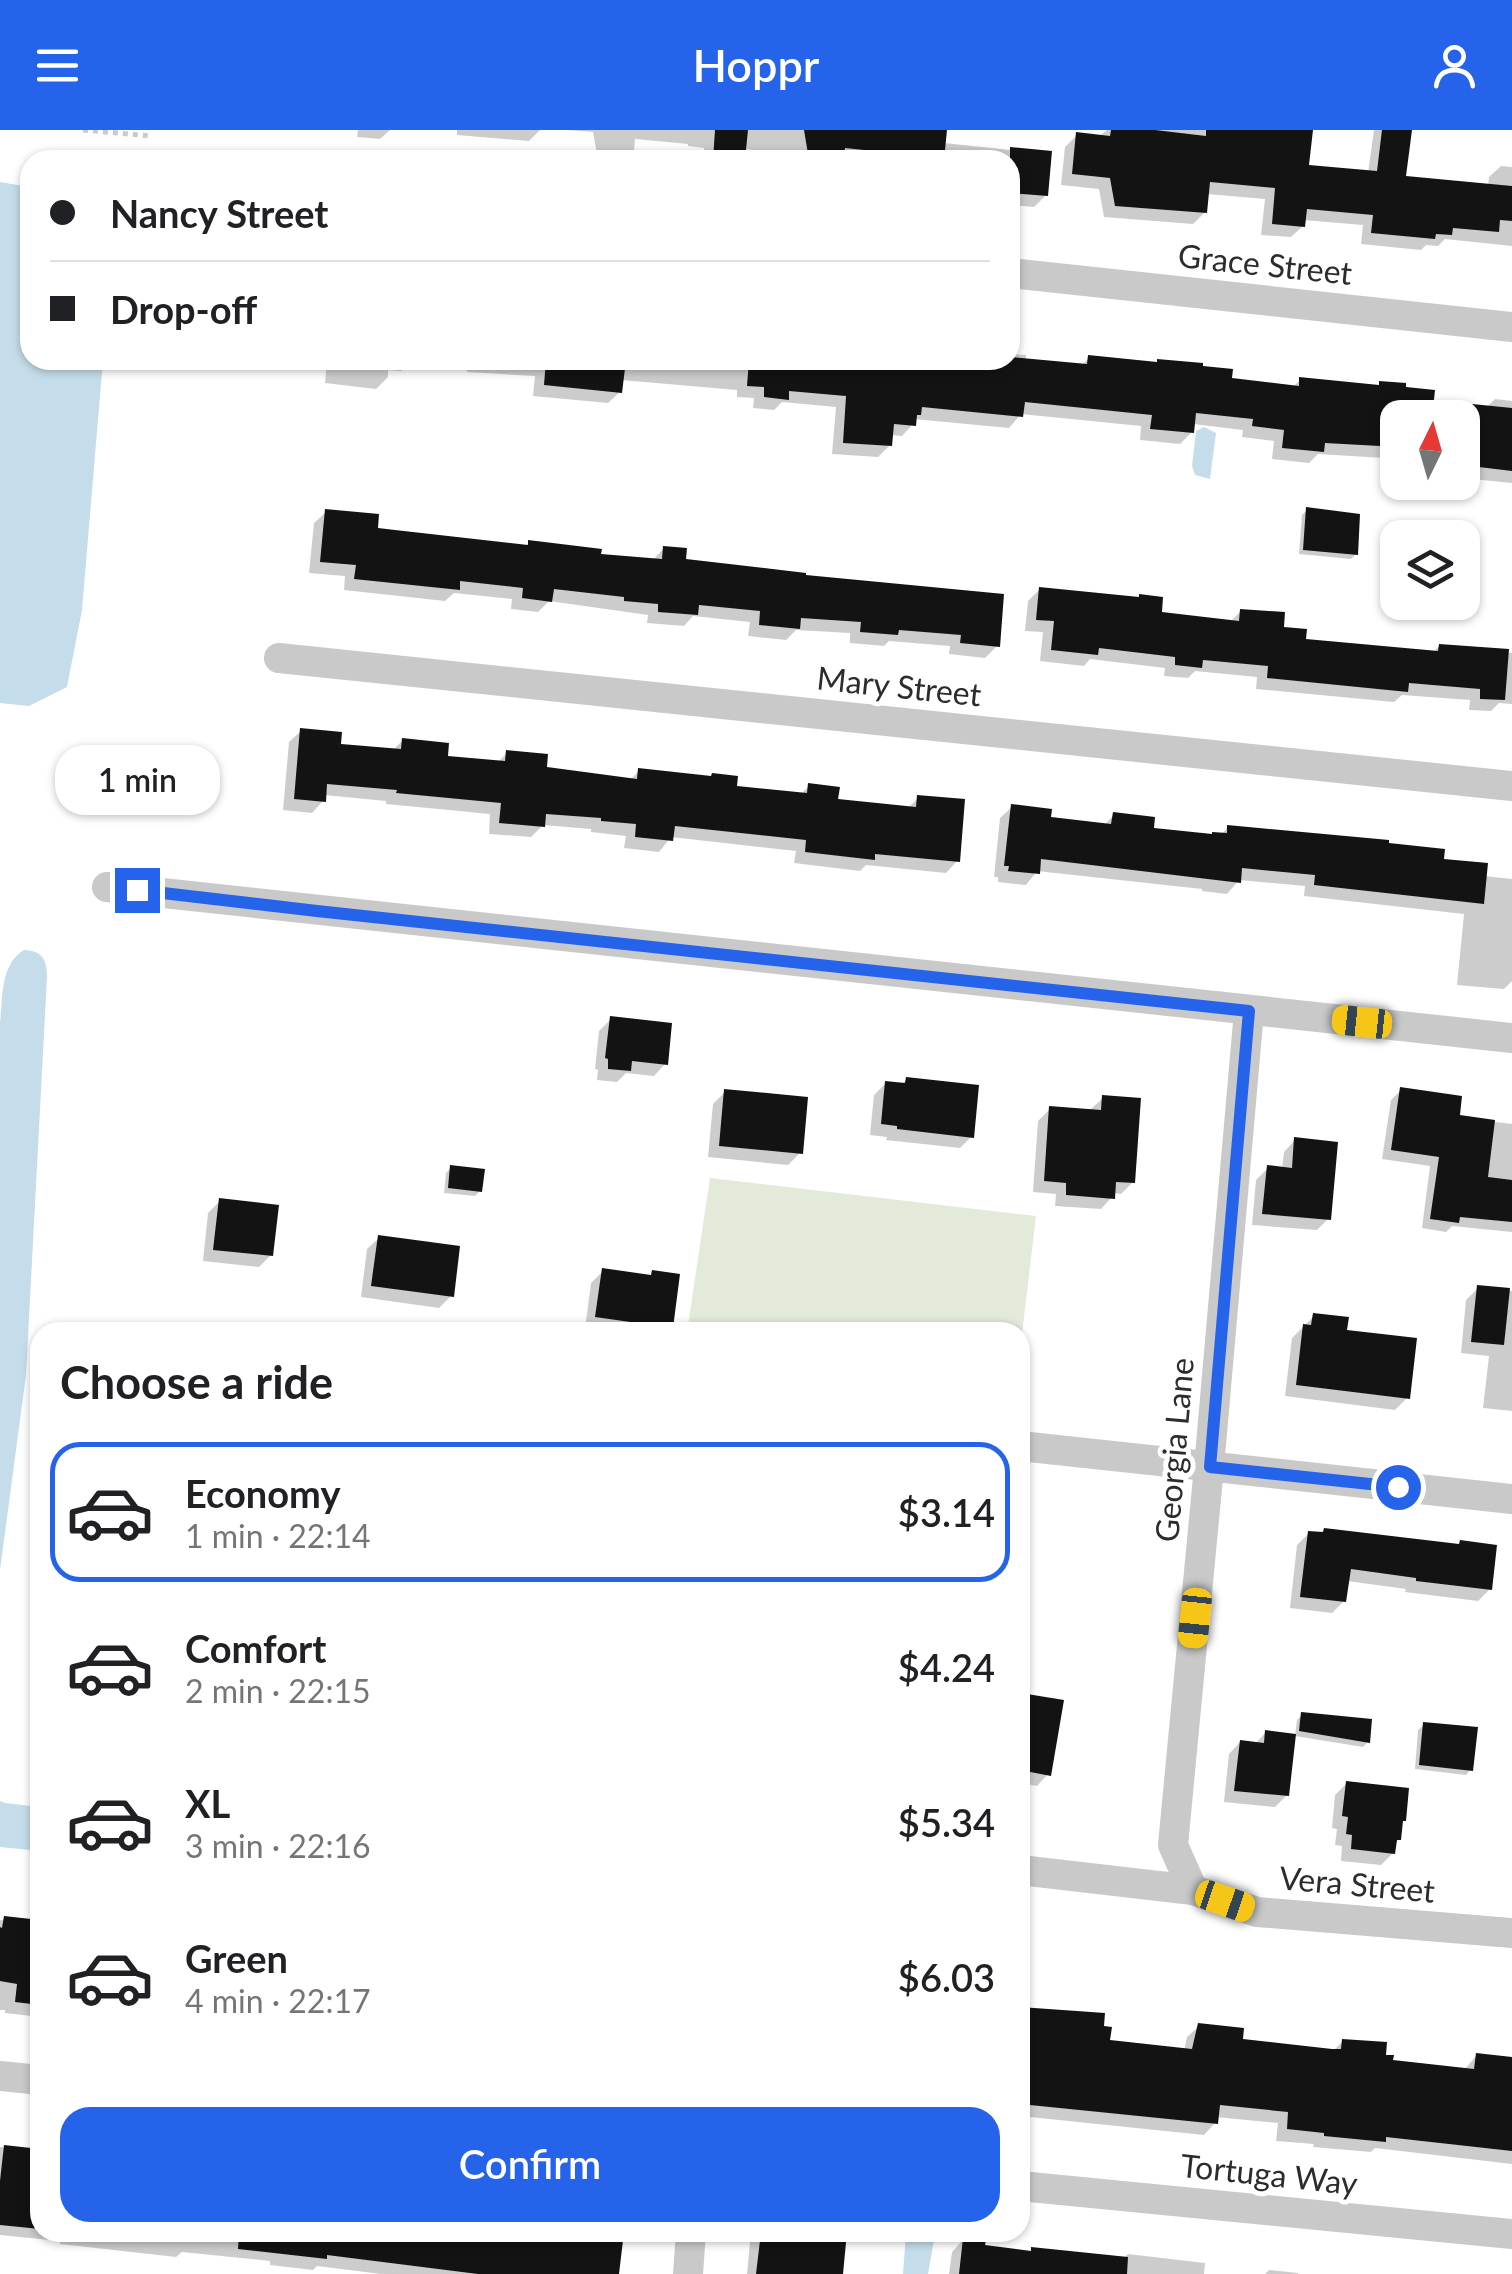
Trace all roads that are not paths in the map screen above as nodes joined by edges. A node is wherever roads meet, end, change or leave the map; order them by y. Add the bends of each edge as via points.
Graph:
1 (1020, 274) edge
2 (1512, 326) edge
3 (279, 658) dead end
4 (1512, 786) edge
5 (107, 887) dead end
6 (1249, 1011) junction
7 (1512, 1038) edge
8 (1030, 1447) edge
9 (1210, 1467) junction
10 (1512, 1499) edge
11 (1030, 1871) edge
12 (1193, 1890) junction
13 (1512, 1933) edge
14 (0, 2076) edge
15 (30, 2079) edge
16 (1030, 2187) edge
17 (1512, 2234) edge
18 (690, 2242) edge
19 (688, 2274) edge

1 - 2 street, Grace Street
3 - 4 street, Mary Street
5 - 6 street
6 - 7 street
6 - 9 street, Georgia Lane
8 - 9 street
9 - 10 street
9 - 12 street, Georgia Lane via 1173,1844
11 - 12 street, Vera Street
12 - 13 street, Vera Street via 1257,1912
14 - 15 street
16 - 17 street, Tortuga Way
18 - 19 street

